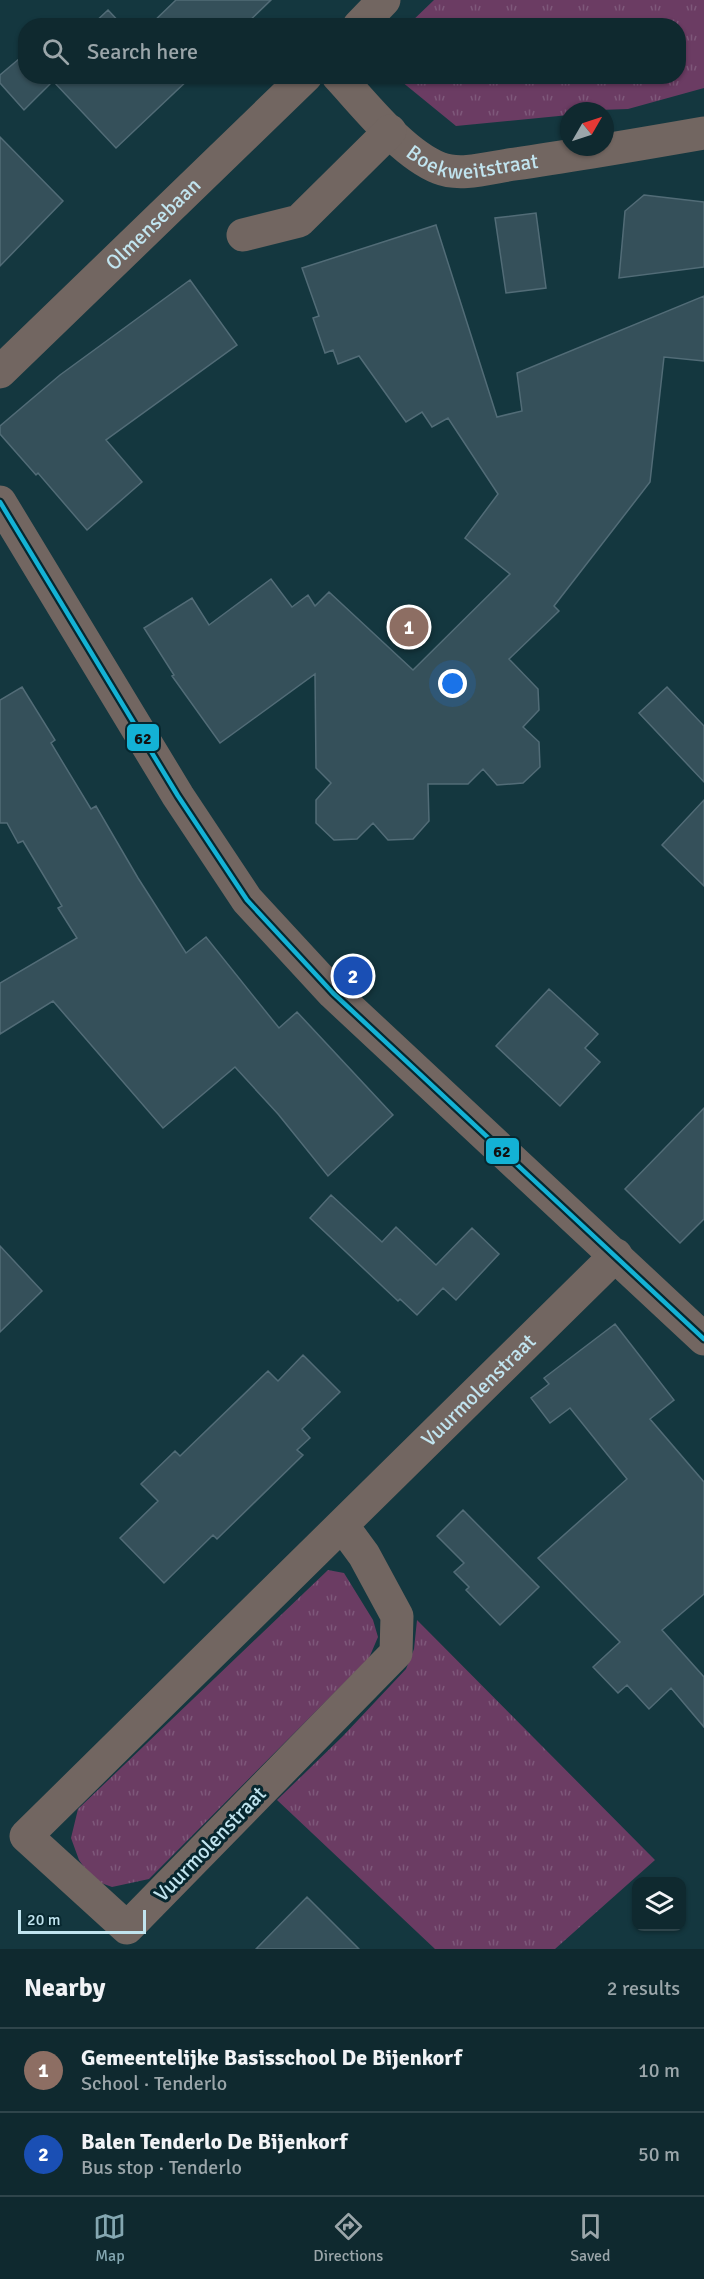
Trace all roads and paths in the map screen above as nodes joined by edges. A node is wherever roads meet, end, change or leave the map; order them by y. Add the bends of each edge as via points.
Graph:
1 (384, 0) edge
2 (367, 18) edge
3 (298, 84) edge
4 (346, 84) edge
5 (390, 131) junction
6 (704, 133) edge
7 (243, 235) dead end
8 (0, 372) edge
9 (0, 502) edge
10 (616, 1255) junction
11 (704, 1338) edge
12 (342, 1525) junction

1 - 2 street
3 - 8 street, Olmensebaan
4 - 5 street, Boekweitstraat
5 - 6 street, Boekweitstraat via 420,157 440,168 459,172
5 - 7 street, Boekweitstraat via 299,221
9 - 10 street via 178,796 248,900 333,993
10 - 11 street
10 - 12 street, Vuurmolenstraat
12 - 12 street, Vuurmolenstraat via 26,1836 127,1928 396,1653 397,1616 364,1555

